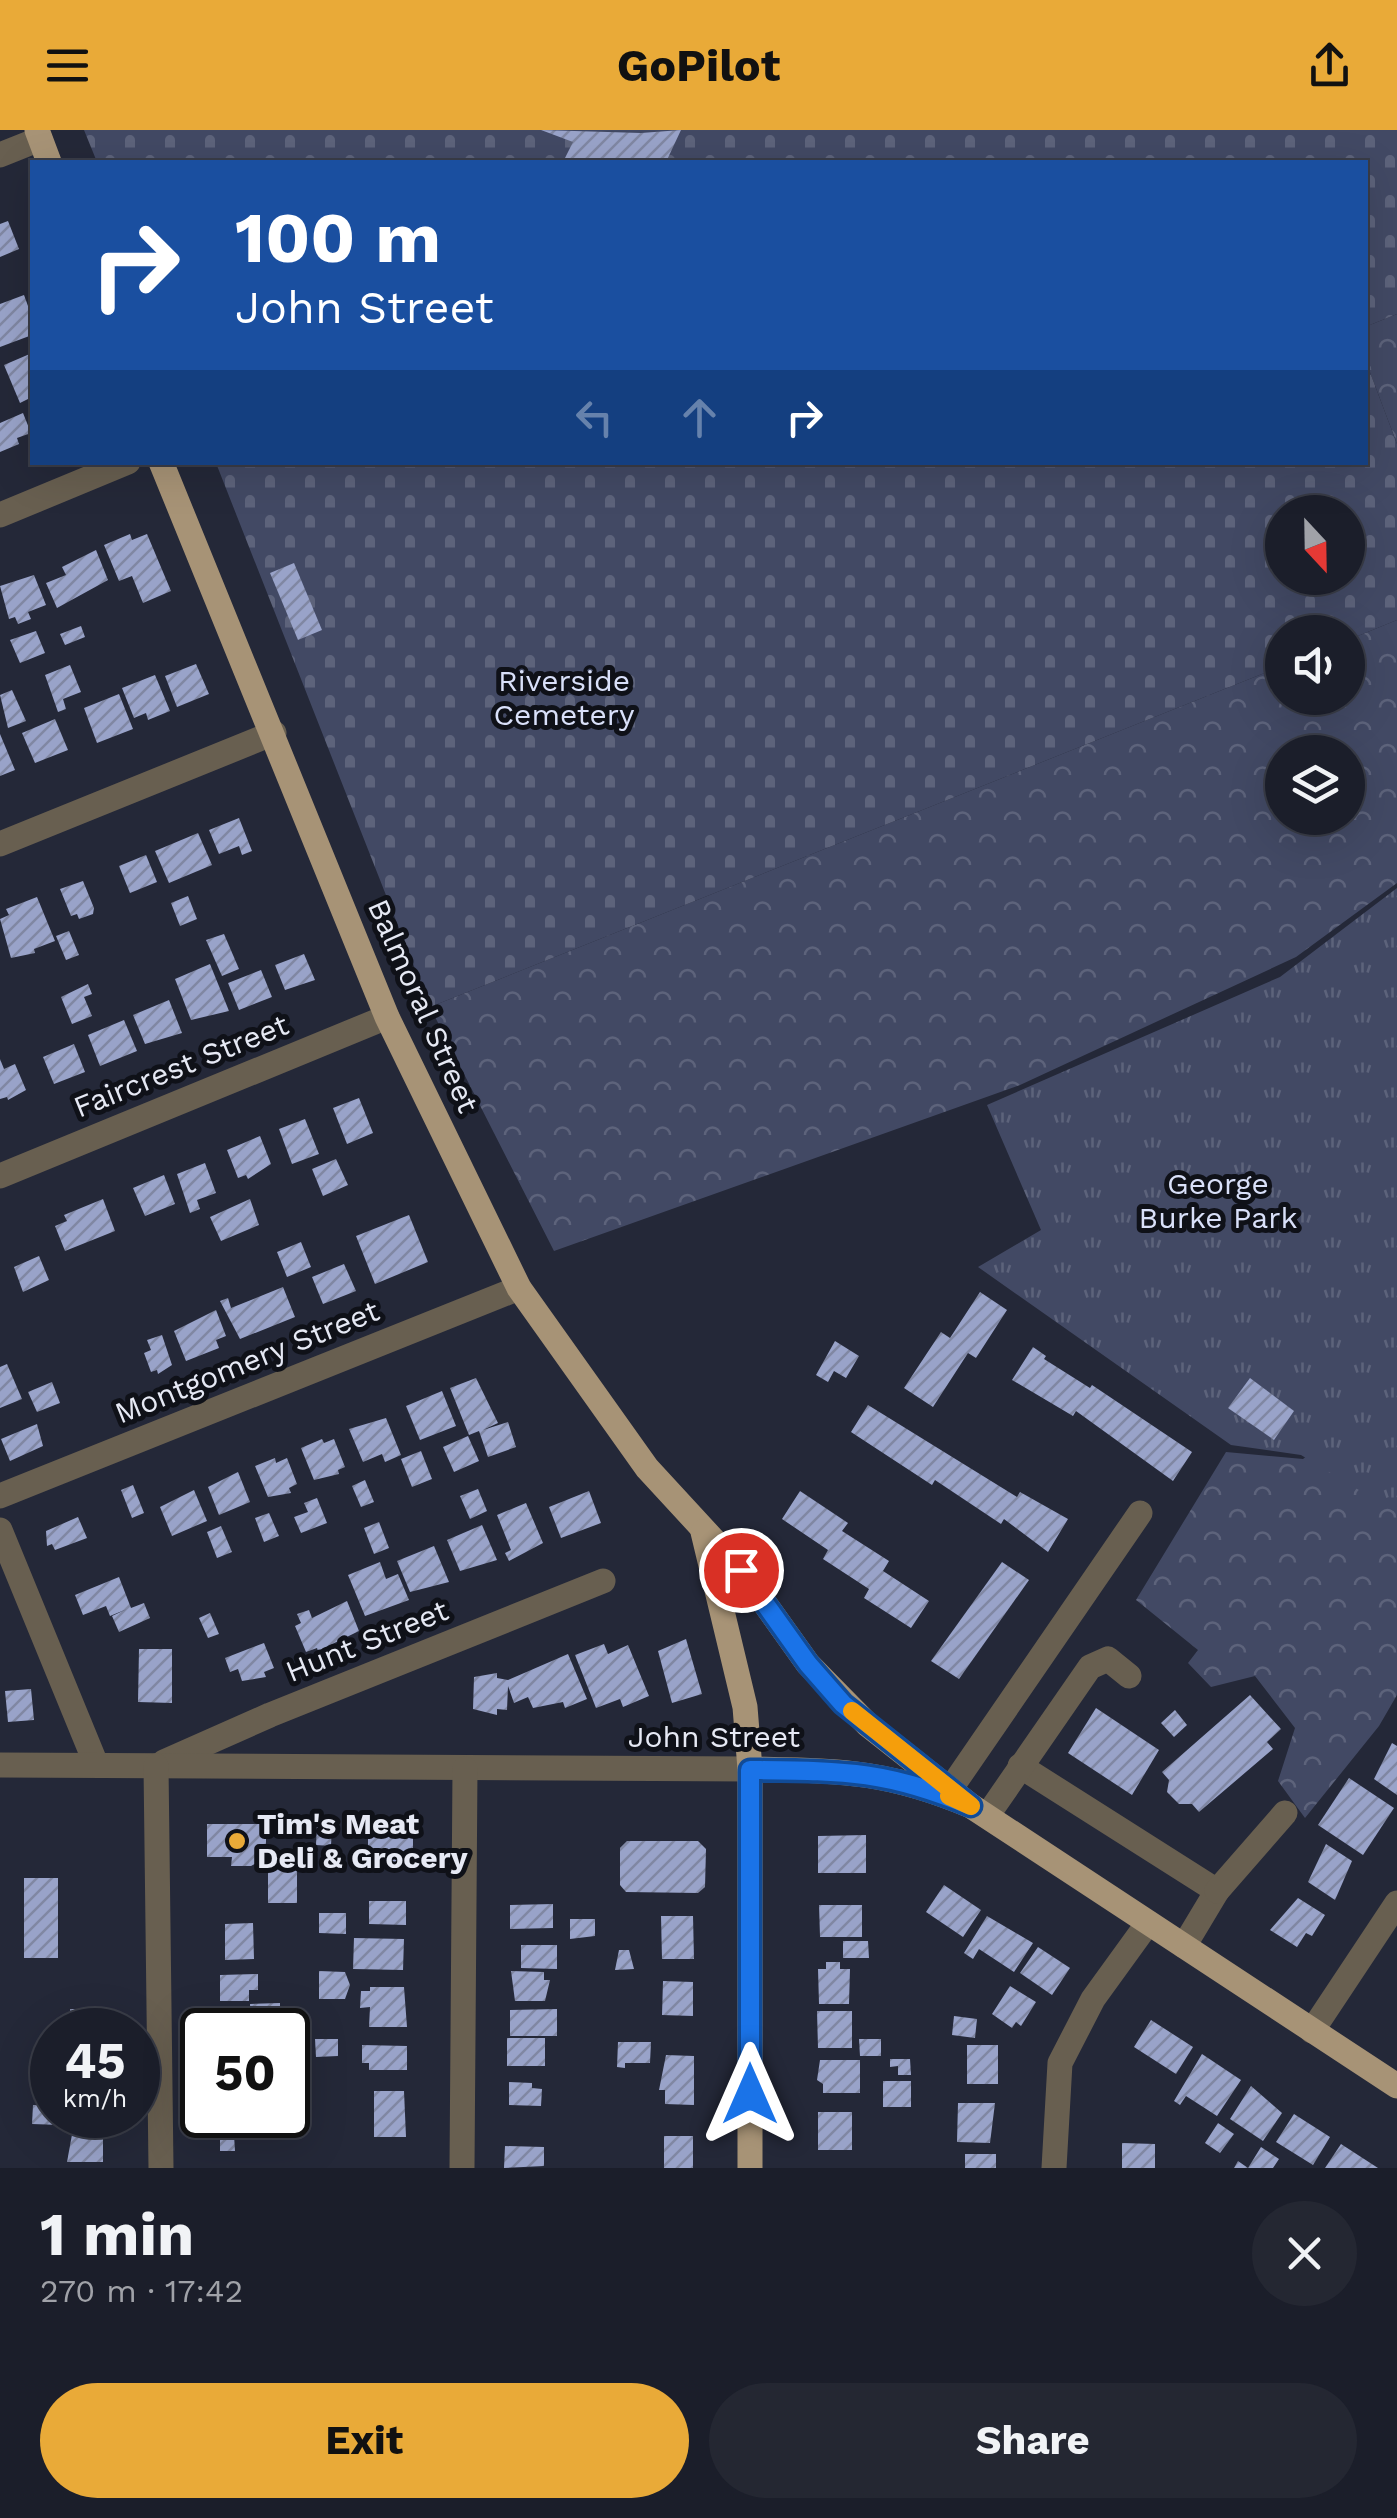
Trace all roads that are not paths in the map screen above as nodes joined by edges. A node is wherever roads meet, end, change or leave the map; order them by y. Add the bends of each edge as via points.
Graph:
1 (42, 144) edge
2 (0, 155) edge
3 (121, 465) edge
4 (162, 465) edge
5 (0, 514) edge
6 (274, 733) junction
7 (0, 844) edge
8 (387, 1016) junction
9 (0, 1176) edge
10 (518, 1288) junction
11 (0, 1496) edge
12 (1140, 1513) dead end
13 (0, 1530) edge
14 (703, 1532) junction
15 (603, 1580) dead end
16 (1129, 1676) dead end
17 (96, 1764) junction
18 (0, 1765) edge
19 (156, 1766) junction
20 (1020, 1766) junction
21 (465, 1769) junction
22 (750, 1770) junction
23 (949, 1791) junction
24 (979, 1811) junction
25 (1285, 1812) dead end
26 (1217, 1891) junction
27 (1397, 1903) edge
28 (1148, 1922) junction
29 (1184, 1946) junction
30 (1312, 2031) junction
31 (1397, 2086) edge
32 (160, 2168) edge
33 (462, 2168) edge
34 (750, 2168) edge
35 (1054, 2168) edge

1 - 2 street
3 - 5 street
4 - 6 main road, Balmoral Street
6 - 7 street
6 - 8 main road, Balmoral Street
8 - 9 street, Faircrest Street
8 - 10 main road, Balmoral Street
10 - 11 street, Montgomery Street
10 - 14 main road, Balmoral Street via 647,1468
12 - 23 street
13 - 17 street
14 - 22 main road via 745,1706
14 - 23 main road, Balmoral Street via 741,1570 843,1704
15 - 19 street, Hunt Street
16 - 20 street via 1108,1660 1090,1666
17 - 18 street, John Street
17 - 19 street, John Street
19 - 21 street, John Street
19 - 32 street
20 - 24 street
20 - 26 street
21 - 22 street, John Street
21 - 33 street
22 - 24 main road, John Street via 862,1771 918,1784
22 - 34 main road
23 - 24 main road, Balmoral Street
24 - 28 main road, John Street
25 - 26 street
26 - 29 street
27 - 30 street
28 - 29 main road, John Street
28 - 35 street via 1093,1999 1060,2063
29 - 30 main road, John Street
30 - 31 main road, John Street

